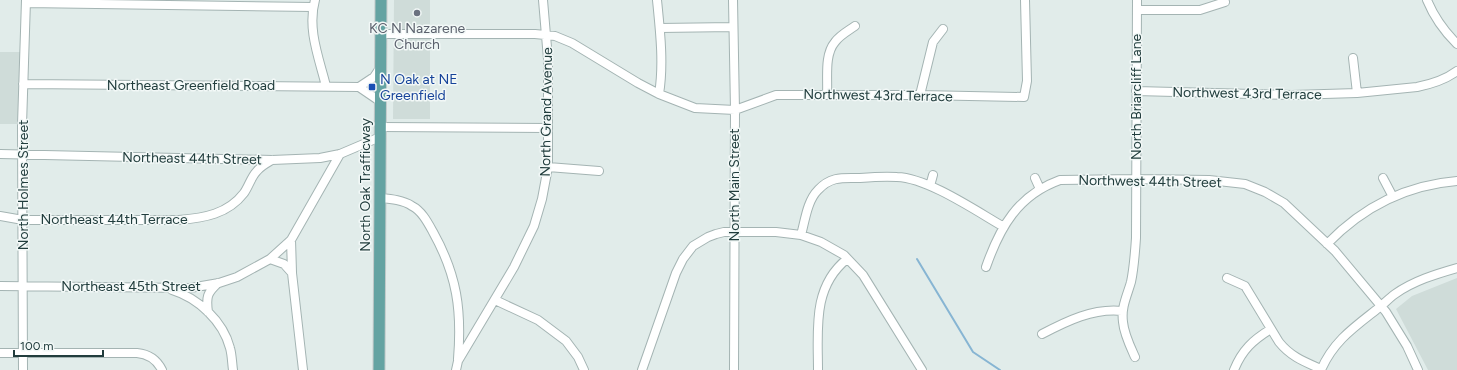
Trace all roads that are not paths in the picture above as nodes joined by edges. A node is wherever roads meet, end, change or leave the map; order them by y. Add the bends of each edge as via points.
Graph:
1 (381, 0) edge
2 (543, 0) edge
3 (657, 0) edge
4 (733, 0) edge
5 (1025, 0) edge
6 (1137, 0) edge
7 (1426, 0) edge
8 (26, 2) edge
9 (1226, 2) dead end
10 (314, 4) edge
11 (1137, 10) junction
12 (855, 26) dead end
13 (733, 27) junction
14 (660, 28) junction
15 (943, 29) dead end
16 (381, 34) junction
17 (547, 35) junction
18 (1457, 44) edge
19 (1353, 58) dead end
20 (381, 67) junction
21 (1457, 71) edge
22 (23, 84) junction
23 (326, 86) junction
24 (359, 86) junction
25 (1136, 91) junction
26 (1357, 93) junction
27 (658, 94) junction
28 (827, 94) junction
29 (920, 95) junction
30 (381, 102) junction
31 (735, 110) junction
32 (548, 128) junction
33 (380, 132) junction
34 (0, 154) edge
35 (22, 154) junction
36 (340, 154) junction
37 (320, 158) junction
38 (251, 159) junction
39 (272, 160) junction
40 (548, 167) junction
41 (598, 171) dead end
42 (256, 172) junction
43 (330, 172) junction
44 (933, 175) dead end
45 (1035, 178) dead end
46 (1383, 178) dead end
47 (1136, 179) junction
48 (1457, 181) edge
49 (930, 186) junction
50 (1040, 189) junction
51 (1393, 197) junction
52 (380, 198) junction
53 (0, 216) edge
54 (23, 220) junction
55 (1004, 227) junction
56 (734, 232) junction
57 (801, 235) junction
58 (291, 240) junction
59 (1327, 244) junction
60 (847, 258) junction
61 (270, 259) junction
62 (986, 267) dead end
63 (1457, 268) edge
64 (292, 273) junction
65 (1227, 278) dead end
66 (219, 283) junction
67 (0, 286) edge
68 (24, 286) junction
69 (168, 288) junction
70 (495, 300) junction
71 (1382, 306) junction
72 (1122, 311) junction
73 (208, 312) junction
74 (1271, 329) junction
75 (1042, 334) dead end
76 (460, 339) junction
77 (470, 342) junction
78 (0, 352) edge
79 (24, 353) junction
80 (1134, 357) dead end
81 (458, 361) junction
82 (1321, 369) edge
83 (24, 370) edge
84 (162, 370) edge
85 (233, 370) edge
86 (303, 370) edge
87 (379, 370) edge
88 (456, 370) edge
89 (584, 370) edge
90 (642, 370) edge
91 (734, 370) edge
92 (818, 370) edge
93 (922, 370) edge
94 (1234, 370) edge
95 (1418, 370) edge

1 - 16 main road, North Oak Trafficway
2 - 17 street, North Grand Avenue
3 - 14 street
4 - 13 street, North Main Street
5 - 29 street, Northwest 43rd Terrace via 1027,81 1024,97
6 - 11 street, North Briarcliff Lane
7 - 18 street via 1436,19
8 - 10 street
8 - 22 street, North Holmes Street
9 - 11 street via 1200,10
10 - 23 street via 312,30
11 - 25 street, North Briarcliff Lane
12 - 28 street via 842,34 829,52
13 - 14 street
13 - 31 street, North Main Street
14 - 27 street
15 - 29 street via 932,42
16 - 17 street
16 - 20 main road, North Oak Trafficway
17 - 27 street via 572,43
17 - 32 street, North Grand Avenue
19 - 26 street
20 - 24 street via 374,77
20 - 30 main road, North Oak Trafficway
21 - 26 street, Northwest 43rd Terrace via 1427,85
22 - 23 street, Northeast Greenfield Road
22 - 35 street, North Holmes Street
23 - 24 street, Northeast Greenfield Road
24 - 30 street
25 - 26 street, Northwest 43rd Terrace via 1292,95
25 - 47 street, North Briarcliff Lane
27 - 31 street via 695,108
28 - 29 street, Northwest 43rd Terrace
28 - 31 street, Northwest 43rd Terrace via 776,95
30 - 33 main road, North Oak Trafficway
31 - 56 street, North Main Street
32 - 33 street, Northeast 44th Street
32 - 40 street, North Grand Avenue
33 - 36 street, Northeast 44th Street
33 - 52 main road, North Oak Trafficway
34 - 35 street, Northeast 44th Street
35 - 38 street, Northeast 44th Street
35 - 54 street, North Holmes Street
36 - 37 street, Northeast 44th Street
36 - 43 street, Northeast 45th Street
37 - 39 street, Northeast 44th Street
37 - 43 street
38 - 39 street, Northeast 44th Street
38 - 42 street
39 - 42 street, Northeast 44th Terrace
40 - 41 street
40 - 70 street, North Grand Avenue via 534,226
42 - 54 street, Northeast 44th Terrace via 244,193 234,203 225,210 199,218
43 - 58 street, Northeast 45th Street
44 - 49 street
45 - 50 street
46 - 51 street
47 - 50 street, Northwest 44th Street via 1060,180
47 - 59 street, Northwest 44th Street via 1196,179 1245,184 1284,203
47 - 72 street, North Briarcliff Lane via 1135,253
48 - 51 street via 1421,187
49 - 55 street
49 - 57 street via 898,177 833,179 818,189 811,200
50 - 55 street, Northwest 44th Street via 1018,206
51 - 59 street via 1360,215
52 - 76 street via 412,205 430,227 455,284
52 - 87 main road, North Oak Trafficway
53 - 54 street, Northeast 44th Terrace
54 - 68 street, North Holmes Street
55 - 62 street, Northwest 44th Street
56 - 57 street
56 - 90 street via 708,237 693,246 683,259
56 - 91 street, North Main Street
57 - 60 street via 830,246
58 - 61 street, Northeast 45th Street
58 - 64 street
59 - 71 street, Northwest 44th Street
60 - 92 street via 834,272 822,293 819,310
60 - 93 street via 863,275
61 - 64 street via 284,264
61 - 66 street, Northeast 45th Street via 237,277
63 - 71 street via 1418,281 1395,294
64 - 86 street
65 - 74 street via 1245,286
66 - 69 street, Northeast 45th Street
66 - 73 street via 209,292 206,302
67 - 68 street, Northeast 45th Street
68 - 69 street, Northeast 45th Street
68 - 79 street, North Holmes Street
69 - 73 street via 181,293
70 - 77 street, North Grand Avenue
70 - 89 street via 538,320 566,341
71 - 82 street via 1347,332 1330,351
71 - 95 street, Northwest 44th Street via 1396,326
72 - 75 street via 1093,313
72 - 80 street, North Briarcliff Lane via 1124,328
73 - 85 street via 227,338
74 - 82 street via 1292,355
74 - 94 street via 1254,339
76 - 77 street
76 - 81 street
77 - 81 street, North Grand Avenue
78 - 79 street
79 - 83 street, North Holmes Street
79 - 84 street via 137,353 152,358
81 - 88 street, North Grand Avenue

